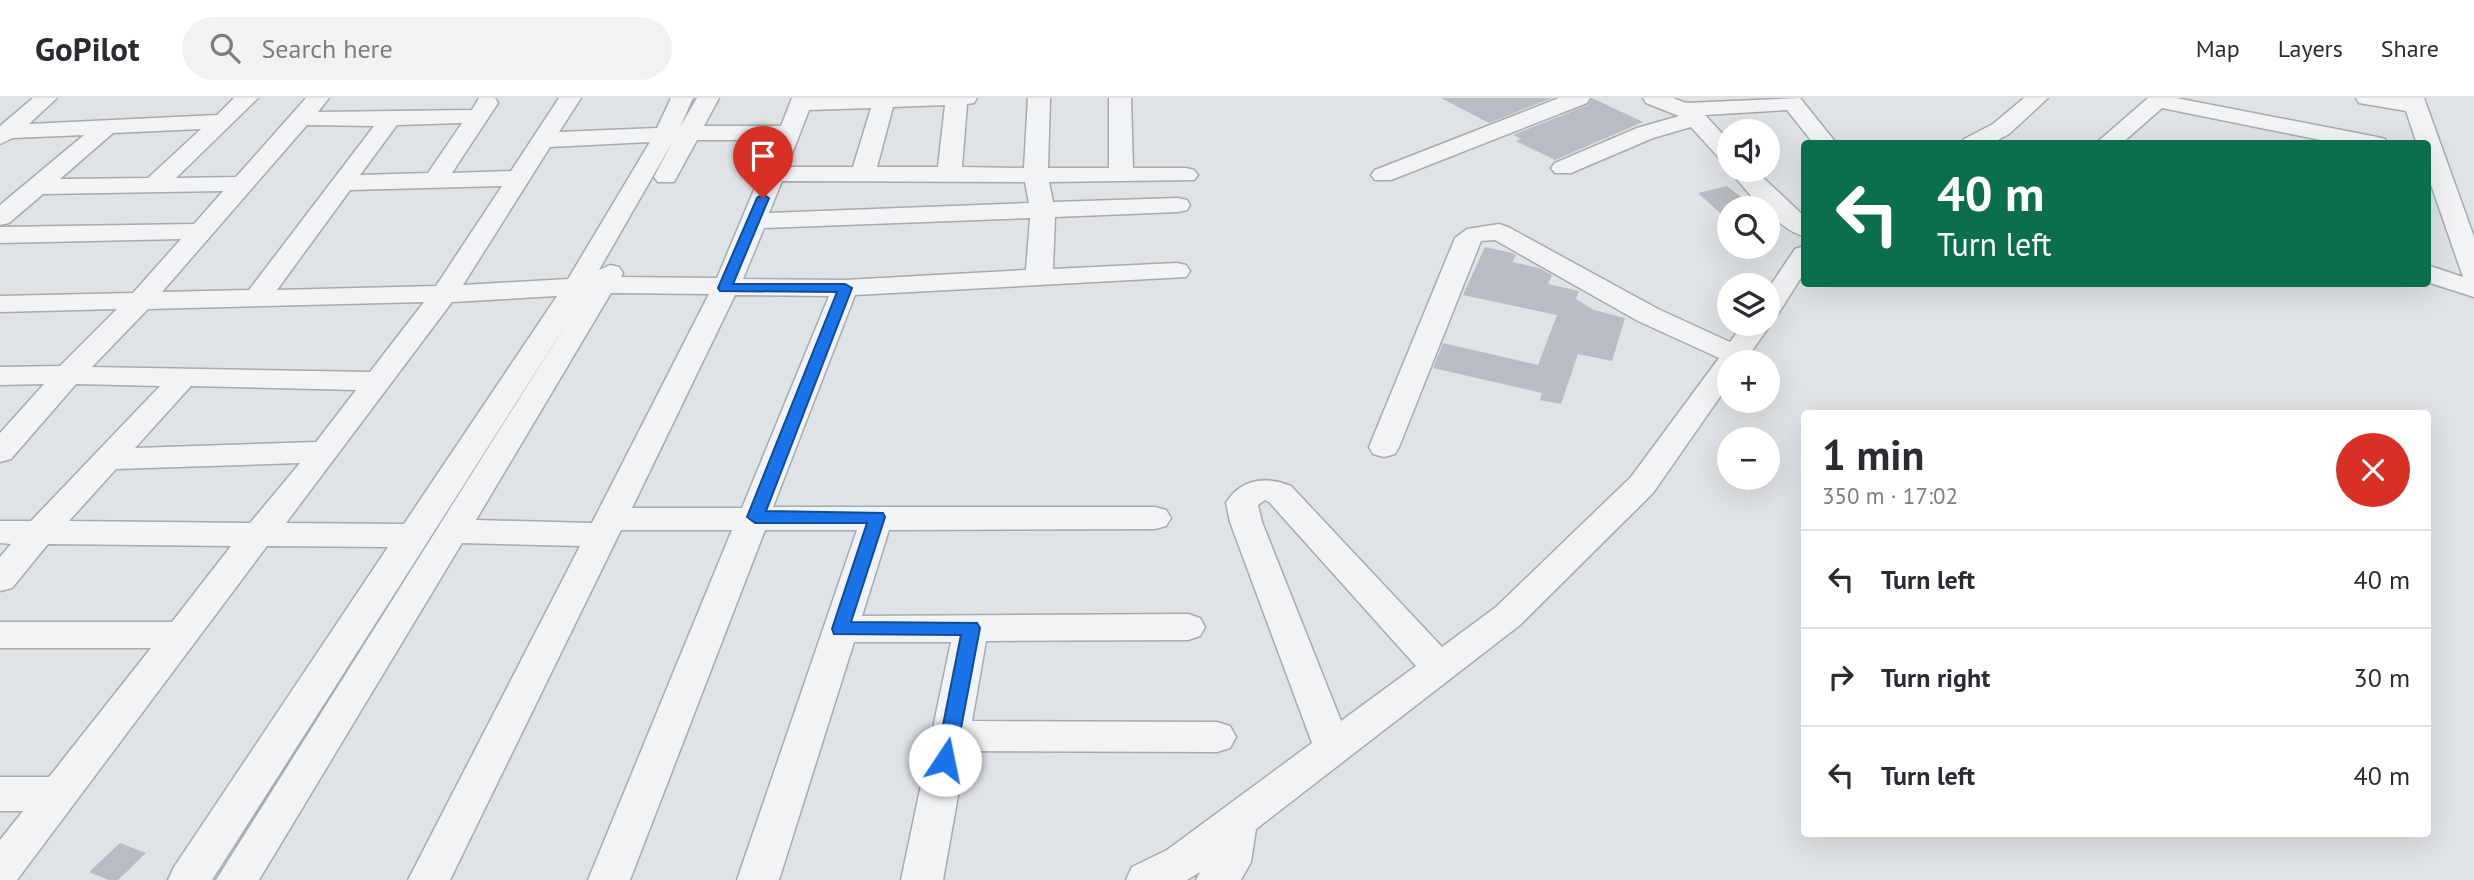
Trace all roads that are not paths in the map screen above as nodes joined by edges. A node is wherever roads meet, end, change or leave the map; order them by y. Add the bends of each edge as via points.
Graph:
1 (46, 98) edge
2 (247, 98) edge
3 (318, 98) edge
4 (570, 98) edge
5 (682, 98) edge
6 (708, 98) edge
7 (957, 98) edge
8 (966, 98) edge
9 (1039, 98) edge
10 (1120, 98) edge
11 (1579, 98) edge
12 (1654, 98) edge
13 (2037, 98) edge
14 (2367, 98) edge
15 (2153, 100) edge
16 (802, 101) edge
17 (884, 101) junction
18 (1791, 101) edge
19 (2414, 102) edge
20 (2204, 104) edge
21 (485, 107) edge
22 (1691, 114) junction
23 (300, 118) junction
24 (390, 119) junction
25 (221, 121) junction
26 (108, 126) junction
27 (790, 133) junction
28 (679, 134) junction
29 (4, 135) edge
30 (544, 140) junction
31 (1823, 140) edge
32 (1980, 140) edge
33 (2115, 140) edge
34 (2273, 140) edge
35 (2360, 140) edge
36 (2426, 140) edge
37 (1717, 142) edge
38 (2431, 160) edge
39 (1563, 168) dead end
40 (773, 174) junction
41 (1036, 174) junction
42 (863, 175) junction
43 (949, 175) junction
44 (1121, 175) junction
45 (1186, 175) dead end
46 (1383, 175) dead end
47 (518, 178) junction
48 (435, 180) junction
49 (1753, 182) edge
50 (341, 183) junction
51 (243, 184) junction
52 (155, 185) junction
53 (36, 187) junction
54 (2437, 194) edge
55 (1178, 205) dead end
56 (1043, 212) junction
57 (0, 218) edge
58 (754, 221) junction
59 (1801, 226) edge
60 (202, 230) junction
61 (0, 235) edge
62 (1801, 258) edge
63 (1177, 271) dead end
64 (2474, 273) edge
65 (2431, 274) edge
66 (1039, 277) junction
67 (589, 286) junction
68 (725, 288) junction
69 (845, 288) junction
70 (2474, 289) edge
71 (1780, 290) edge
72 (444, 294) junction
73 (257, 298) junction
74 (141, 300) junction
75 (0, 304) edge
76 (1717, 350) edge
77 (68, 375) junction
78 (0, 376) edge
79 (184, 377) junction
80 (378, 381) junction
81 (1717, 381) edge
82 (1384, 447) dead end
83 (1, 450) edge
84 (323, 452) junction
85 (108, 459) junction
86 (755, 517) junction
87 (877, 517) junction
88 (1155, 518) dead end
89 (606, 527) junction
90 (455, 531) junction
91 (0, 532) edge
92 (40, 532) junction
93 (257, 536) junction
94 (411, 536) junction
95 (0, 579) edge
96 (1188, 627) dead end
97 (971, 628) junction
98 (840, 629) junction
99 (0, 635) edge
100 (181, 635) junction
101 (1440, 668) junction
102 (950, 736) junction
103 (1217, 737) dead end
104 (1333, 749) junction
105 (0, 794) edge
106 (60, 794) junction
107 (1237, 821) junction
108 (0, 871) edge
109 (189, 880) edge
110 (237, 880) edge
111 (429, 880) edge
112 (609, 880) edge
113 (758, 880) edge
114 (922, 880) edge
115 (1147, 880) edge
116 (1217, 880) edge

1 - 29 street
2 - 25 street
3 - 23 street
4 - 30 street
5 - 28 street
6 - 28 street
7 - 8 street
7 - 17 street
7 - 43 street
9 - 41 street
10 - 44 street
11 - 46 street
12 - 22 street
13 - 32 street via 2001,129
14 - 19 street
15 - 20 street
15 - 33 street
15 - 34 street
16 - 17 street
16 - 27 street
17 - 42 street
18 - 22 street
18 - 31 street
19 - 36 street
20 - 35 street
21 - 24 street
21 - 48 street
22 - 37 street
22 - 39 street
23 - 24 street
23 - 51 street
24 - 50 street
25 - 26 street
25 - 52 street
26 - 29 street
26 - 53 street
27 - 28 street
27 - 40 street
28 - 30 street
28 - 67 street
30 - 47 street
38 - 54 street
40 - 42 street
40 - 58 street
41 - 43 street
41 - 44 street
41 - 56 street
42 - 43 street
44 - 45 street
47 - 48 street
47 - 72 street
48 - 50 street
49 - 59 street
50 - 73 street
51 - 52 street
51 - 60 street
52 - 53 street
53 - 57 street
54 - 64 street
55 - 56 street
56 - 58 street
56 - 66 street
58 - 68 street
60 - 61 street
60 - 74 street
62 - 71 street
63 - 66 street
65 - 70 street
66 - 69 street
67 - 68 street
67 - 72 street
67 - 90 street
67 - 94 street
68 - 69 street
68 - 89 street
69 - 86 street
72 - 73 street
72 - 80 street
73 - 74 street
74 - 75 street
74 - 77 street
76 - 82 street via 1499,232 1476,234 1468,238
77 - 78 street
77 - 79 street
77 - 83 street
79 - 80 street
79 - 85 street
80 - 84 street
81 - 101 street via 1642,485 1508,615
84 - 85 street
84 - 93 street
85 - 92 street
86 - 87 street
86 - 89 street
86 - 112 street
87 - 88 street
87 - 98 street
89 - 90 street
89 - 111 street
90 - 110 street
91 - 92 street
92 - 93 street
92 - 95 street
93 - 94 street
93 - 100 street
94 - 109 street
96 - 97 street
97 - 98 street
97 - 102 street
98 - 113 street
99 - 100 street
100 - 106 street
101 - 104 street
101 - 104 street via 1280,494 1268,488 1249,495 1242,503 1246,522
102 - 103 street
102 - 114 street
104 - 107 street
105 - 106 street
106 - 108 street
107 - 115 street via 1181,863
107 - 116 street via 1231,862

